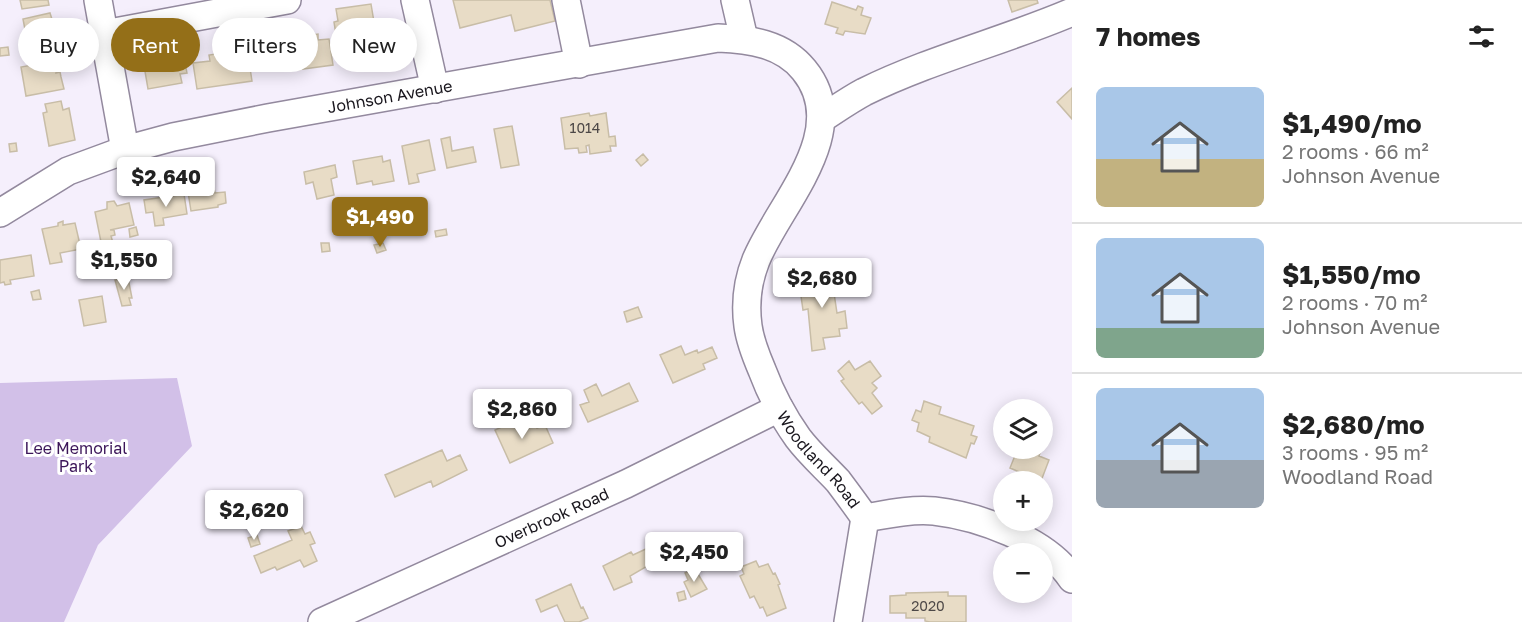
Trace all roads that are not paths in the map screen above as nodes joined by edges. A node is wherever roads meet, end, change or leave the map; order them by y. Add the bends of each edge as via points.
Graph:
1 (98, 0) edge
2 (288, 0) edge
3 (416, 0) edge
4 (566, 0) edge
5 (735, 0) edge
6 (1072, 12) edge
7 (104, 34) junction
8 (744, 39) junction
9 (579, 64) junction
10 (435, 89) junction
11 (821, 119) junction
12 (125, 150) junction
13 (796, 188) joint
14 (0, 213) edge
15 (779, 408) junction
16 (865, 518) junction
17 (1072, 579) edge
18 (322, 622) edge
19 (848, 622) edge

1 - 7 street
2 - 7 street
3 - 10 street
4 - 9 street
5 - 8 street
6 - 11 street via 873,89
7 - 12 street
8 - 9 street, Johnson Avenue via 718,38
8 - 11 street, Johnson Avenue via 765,44 798,63 818,93
9 - 10 street, Johnson Avenue
10 - 12 street, Johnson Avenue via 268,118
11 - 13 street, Johnson Avenue via 818,139
12 - 14 street, Johnson Avenue via 68,171
13 - 15 street, Woodland Road via 757,258 747,309 754,351
15 - 16 street, Woodland Road
15 - 18 street, Overbrook Road via 626,484
16 - 17 street, Woodland Road via 933,511 991,524 1042,550
16 - 19 street

